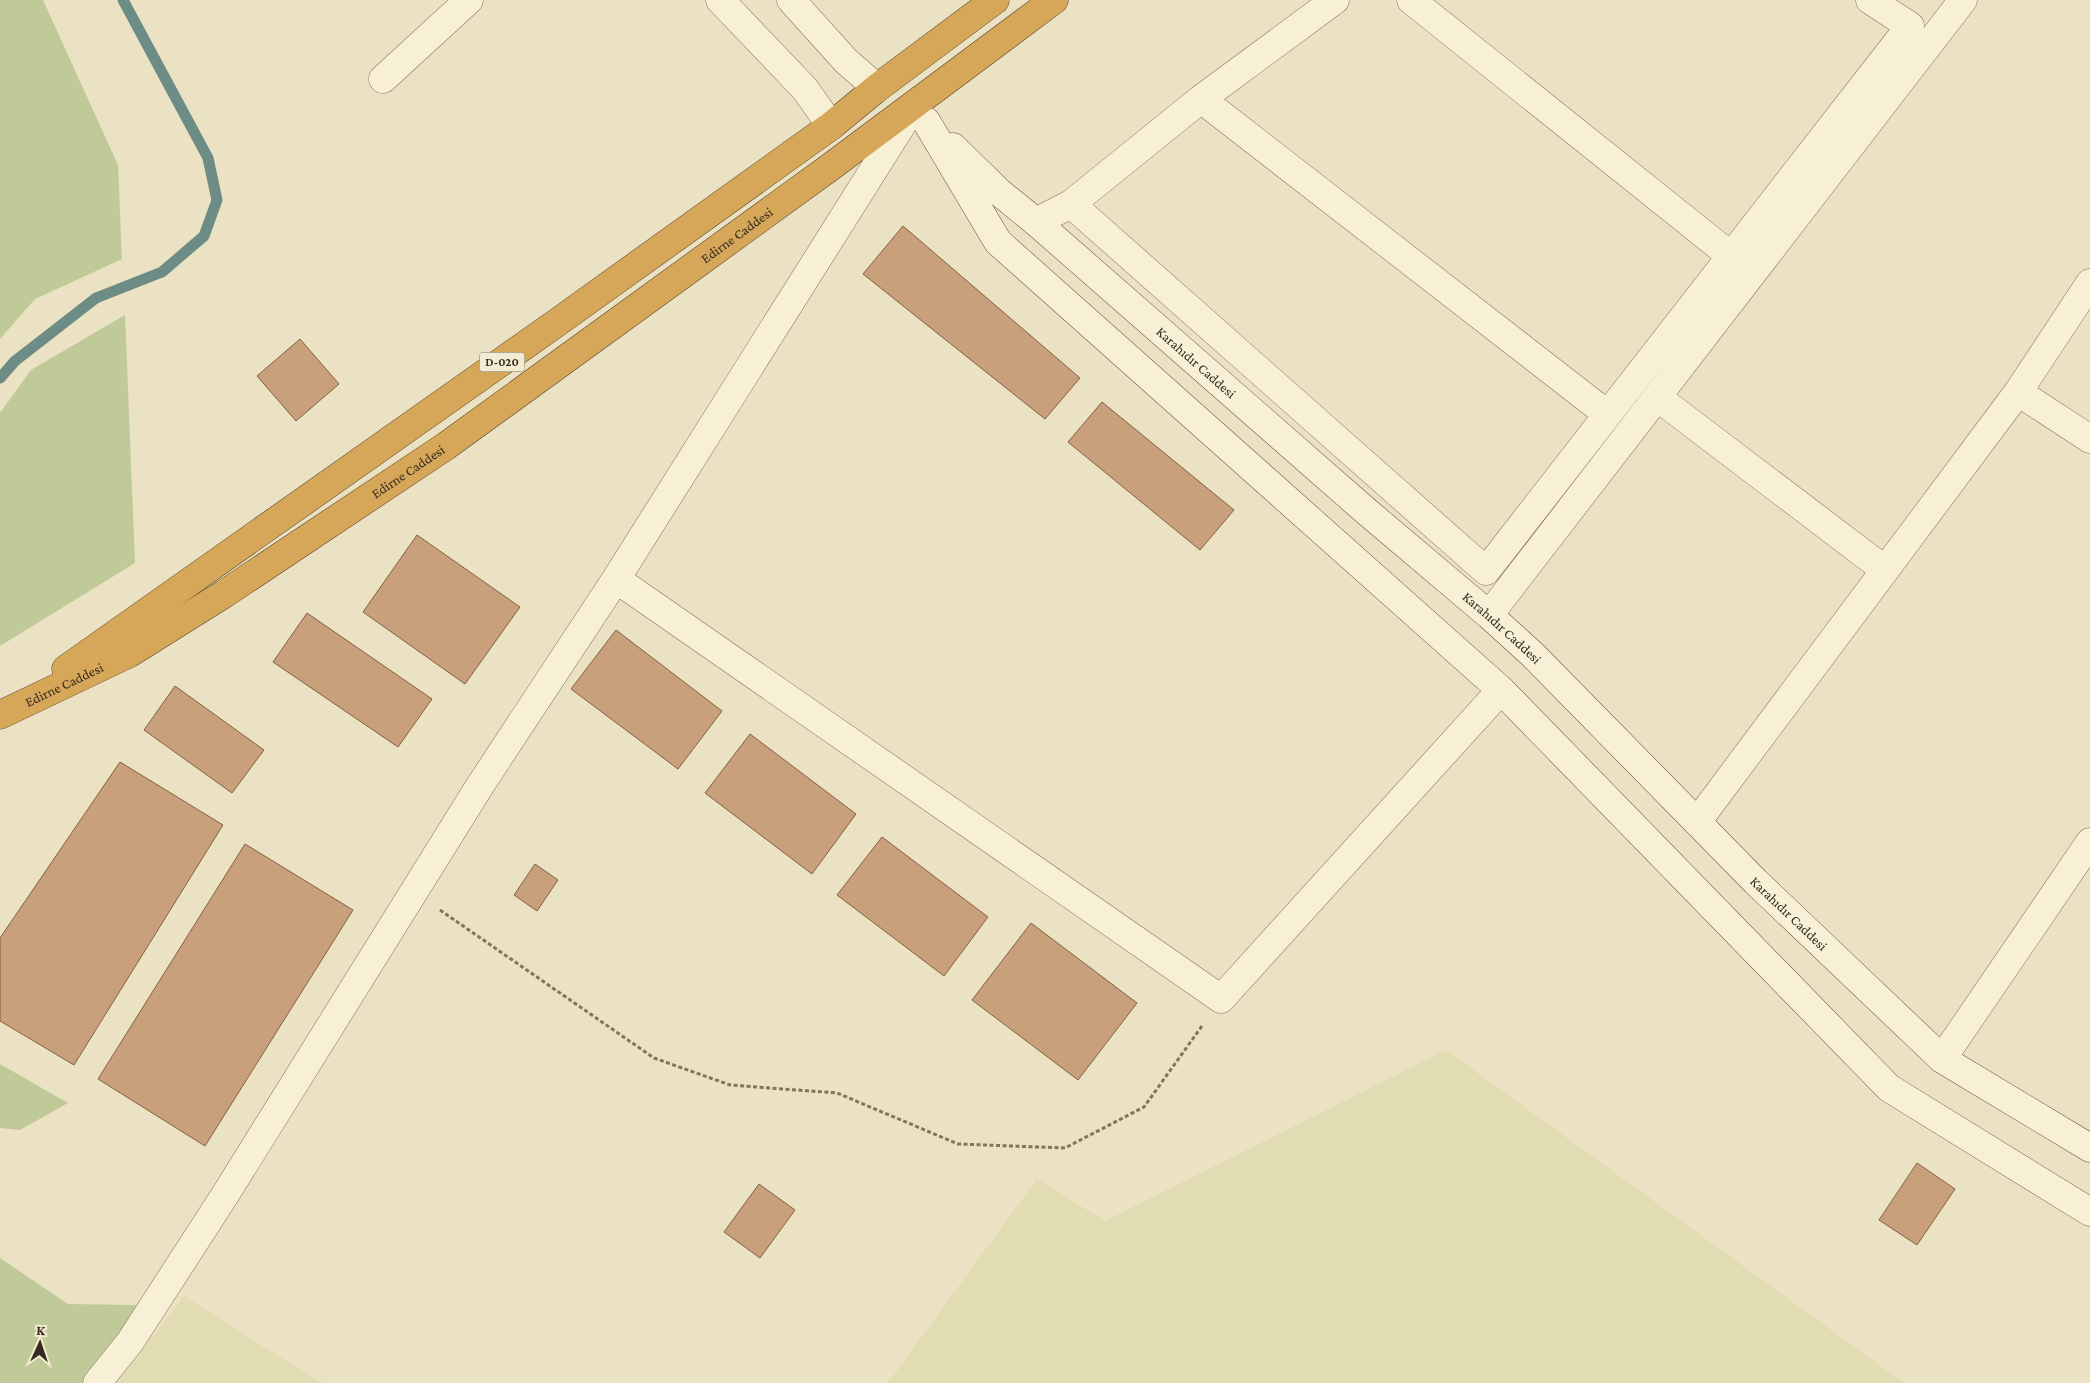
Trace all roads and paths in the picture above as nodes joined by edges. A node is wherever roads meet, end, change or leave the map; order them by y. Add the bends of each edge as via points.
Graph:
1 (469, 0) edge
2 (720, 0) edge
3 (791, 0) edge
4 (995, 0) edge
5 (1054, 0) edge
6 (1334, 0) edge
7 (1411, 0) edge
8 (1870, 0) edge
9 (1963, 0) edge
10 (383, 79) dead end
11 (877, 88) junction
12 (1201, 99) junction
13 (921, 112) junction
14 (830, 126) junction
15 (1071, 204) junction
16 (1036, 222) junction
17 (1731, 256) junction
18 (2090, 283) edge
19 (2018, 392) junction
20 (1657, 397) junction
21 (1606, 414) junction
22 (2090, 439) edge
23 (1885, 570) junction
24 (616, 579) junction
25 (1489, 615) junction
26 (1501, 690) junction
27 (0, 715) edge
28 (1697, 822) junction
29 (2090, 842) edge
30 (414, 892) junction
31 (1221, 999) junction
32 (1942, 1059) junction
33 (2090, 1148) edge
34 (2090, 1212) edge
35 (97, 1383) edge

1 - 10 street
2 - 14 street via 805,89
3 - 11 street via 846,61
4 - 11 highway, Edirne Caddesi / D-020
5 - 13 highway, Edirne Caddesi
6 - 12 street
7 - 17 street
8 - 17 street via 1910,26
9 - 20 street
11 - 14 highway, Edirne Caddesi / D-020
12 - 15 street
12 - 21 street
13 - 16 street, Karahıdır Caddesi via 999,192
13 - 24 street
13 - 26 street via 998,242
13 - 27 highway, Edirne Caddesi via 829,168 430,457 224,594 130,653
14 - 27 highway, Edirne Caddesi / D-020
15 - 16 street
15 - 21 street via 1486,571
16 - 25 street, Karahıdır Caddesi
17 - 21 street
18 - 19 street
19 - 22 street
19 - 23 street
20 - 23 street
20 - 25 street
23 - 28 street
24 - 30 street
24 - 31 street
25 - 28 street, Karahıdır Caddesi
26 - 31 street
26 - 34 street via 1889,1088
28 - 32 street, Karahıdır Caddesi
29 - 32 street
30 - 31 path via 654,1058 730,1085 837,1093 958,1144 1065,1148 1144,1107
30 - 35 street via 226,1195 130,1342
32 - 33 street, Karahıdır Caddesi

